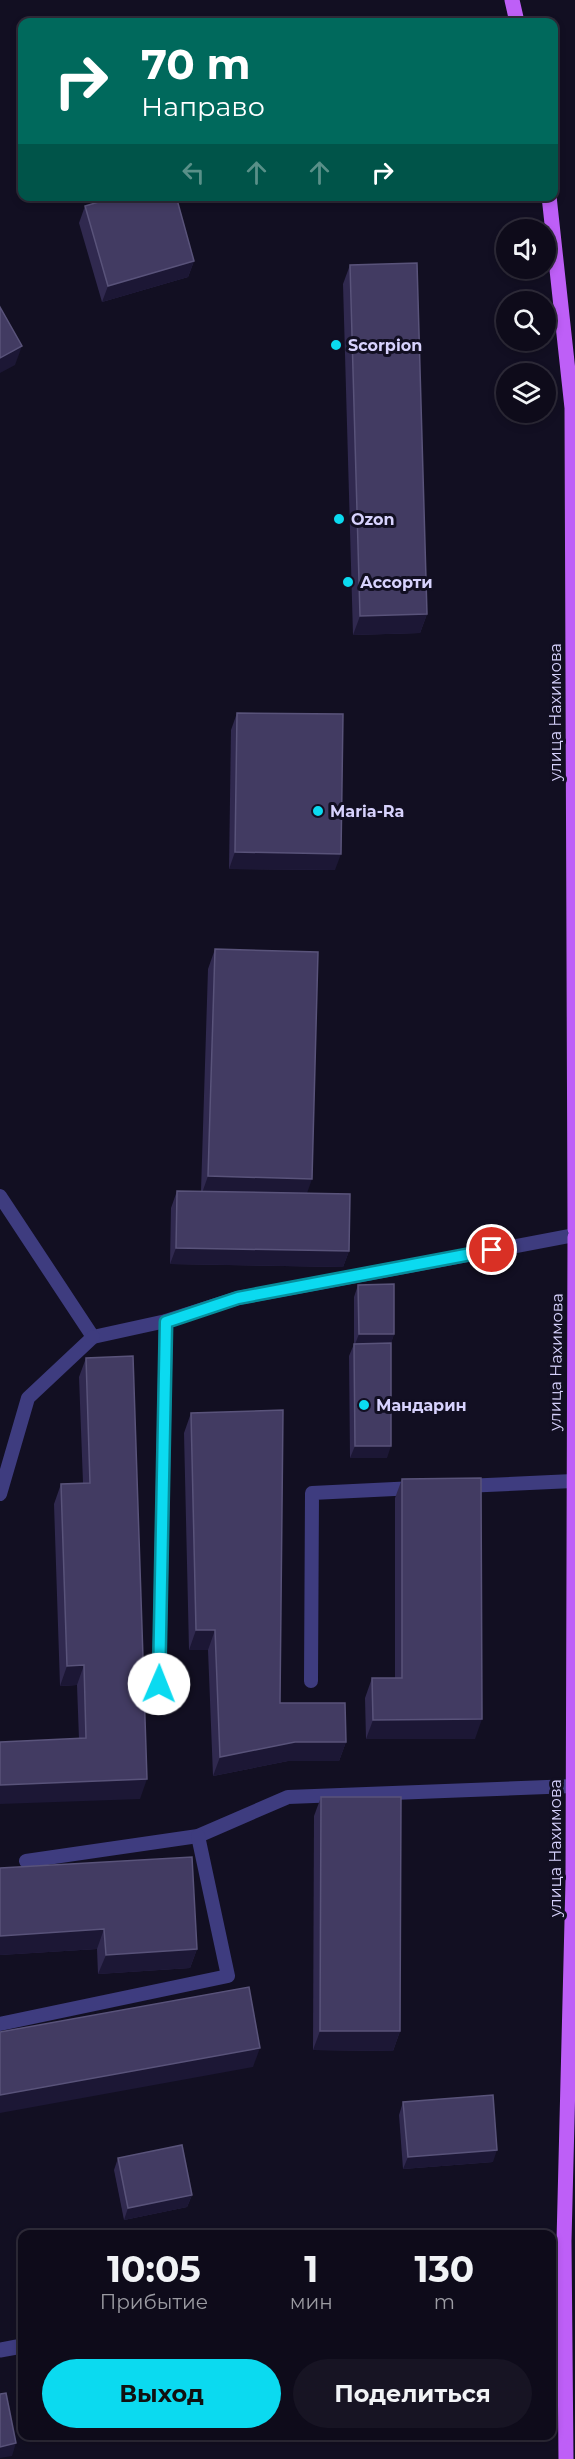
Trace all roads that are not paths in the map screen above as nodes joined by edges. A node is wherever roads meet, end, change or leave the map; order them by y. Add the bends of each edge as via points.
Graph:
1 (512, 0) edge
2 (516, 18) edge
3 (550, 201) edge
4 (574, 408) edge
5 (574, 580) edge
6 (0, 1196) edge
7 (575, 1229) edge
8 (575, 1236) edge
9 (166, 1322) junction
10 (93, 1337) junction
11 (573, 1481) junction
12 (449, 1486) edge
13 (426, 1487) edge
14 (0, 1494) edge
15 (311, 1681) dead end
16 (159, 1684) dead end
17 (573, 1786) junction
18 (198, 1836) junction
19 (26, 1860) dead end
20 (574, 1881) edge
21 (0, 2024) edge
22 (558, 2242) edge
23 (18, 2347) edge
24 (0, 2350) edge
25 (566, 2459) edge

1 - 2 main road
3 - 4 main road, улица Нахимова
4 - 5 main road, улица Нахимова
5 - 7 main road, улица Нахимова
6 - 10 lane
8 - 9 lane via 238,1298
8 - 11 main road, улица Нахимова
9 - 10 lane
9 - 16 lane
10 - 14 lane via 28,1398
11 - 12 lane
11 - 17 main road, улица Нахимова
13 - 15 lane via 312,1493
17 - 18 lane via 288,1797
17 - 20 main road, улица Нахимова
18 - 19 lane
18 - 21 lane via 228,1976
20 - 22 main road, улица Нахимова
22 - 25 main road, улица Нахимова
23 - 24 street

